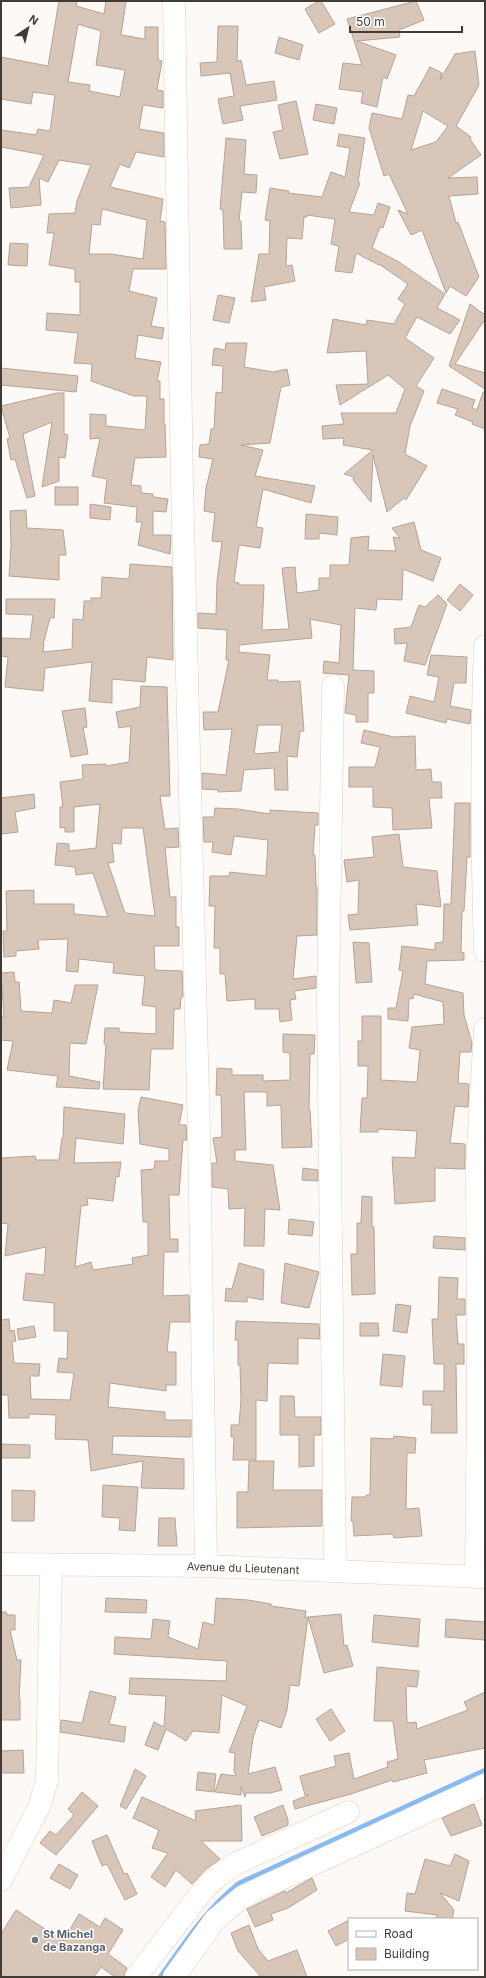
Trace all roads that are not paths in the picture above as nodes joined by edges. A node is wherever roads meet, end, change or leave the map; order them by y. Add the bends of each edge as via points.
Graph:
1 (174, 1) edge
2 (485, 646) edge
3 (334, 686) dead end
4 (485, 951) edge
5 (485, 1029) edge
6 (1, 1564) edge
7 (51, 1565) junction
8 (206, 1566) junction
9 (335, 1570) junction
10 (480, 1577) edge
11 (485, 1785) edge
12 (348, 1812) dead end
13 (1, 1880) edge
14 (161, 1943) junction
15 (180, 1969) edge
16 (136, 1977) edge

1 - 8 street
2 - 4 street via 482,720
3 - 9 street via 328,1002
5 - 10 street via 477,1167
6 - 7 street, Avenue du Lieutenant
7 - 8 street, Avenue du Lieutenant
7 - 13 street via 47,1781 40,1807
8 - 9 street, Avenue du Lieutenant
9 - 10 street, Avenue du Lieutenant
11 - 15 street via 242,1896 215,1920
12 - 14 street via 229,1868 204,1889
14 - 15 street
14 - 16 street

